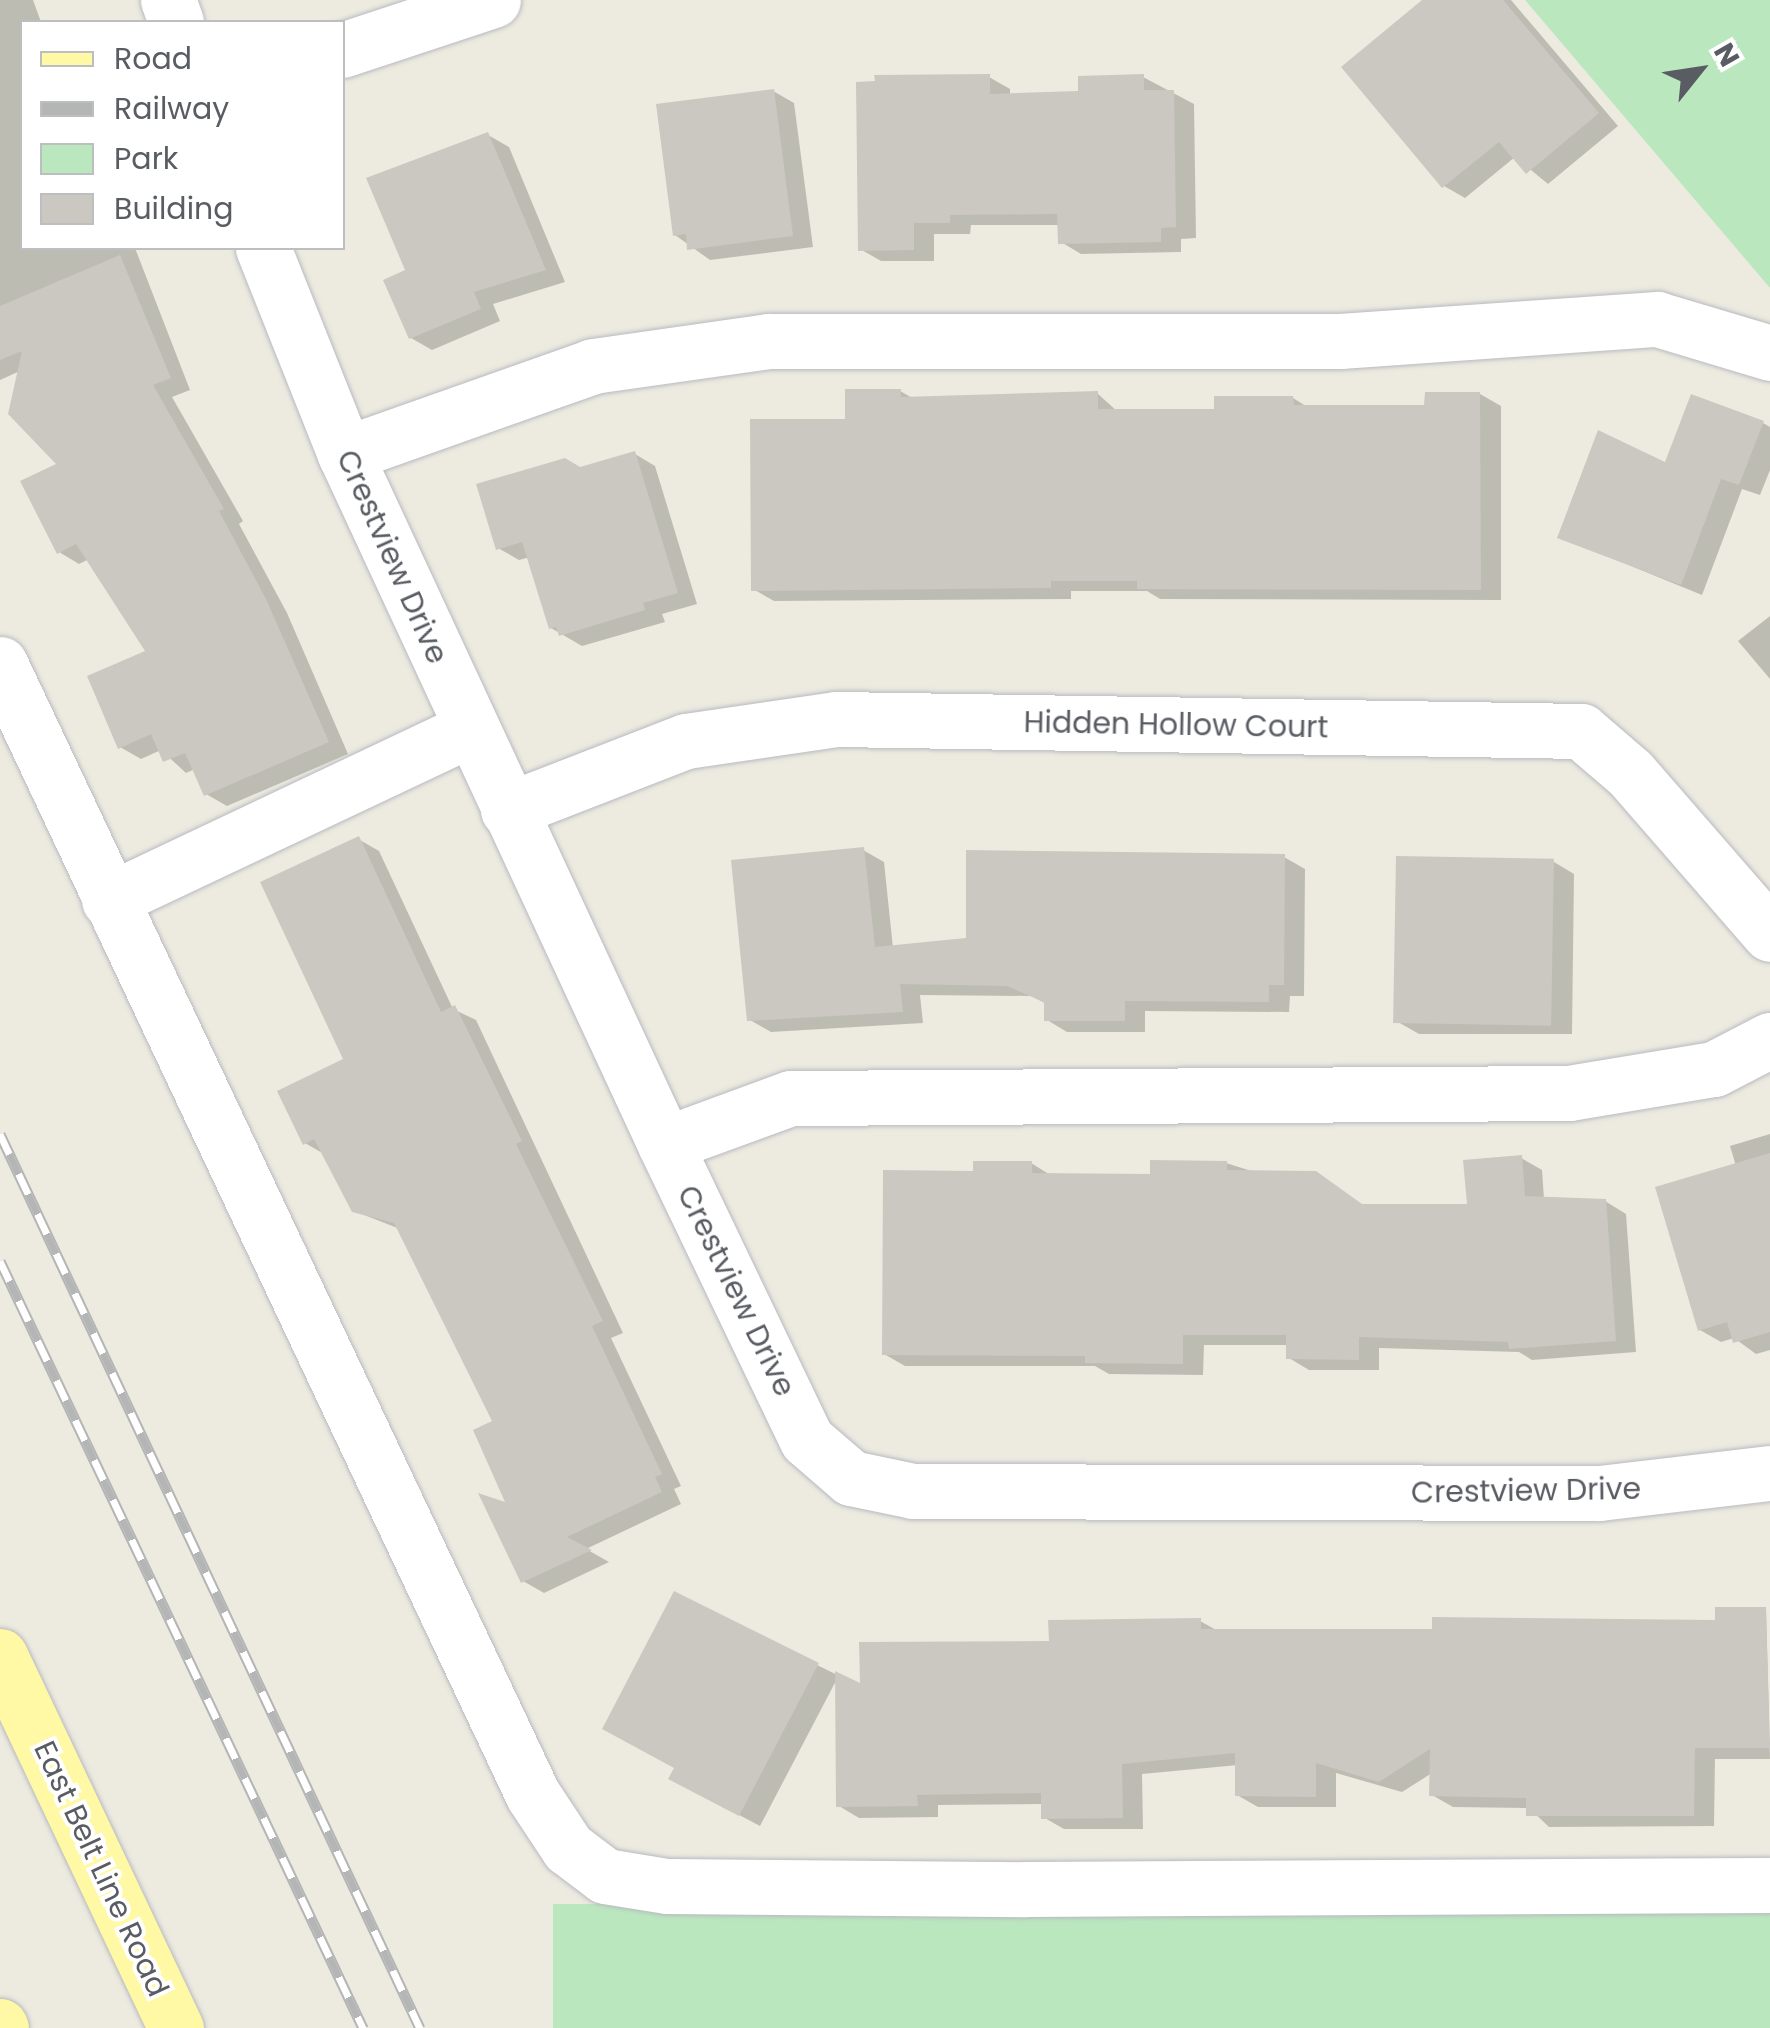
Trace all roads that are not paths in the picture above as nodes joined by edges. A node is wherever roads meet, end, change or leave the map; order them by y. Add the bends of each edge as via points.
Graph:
1 (493, 0) edge
2 (345, 49) edge
3 (264, 250) edge
4 (1770, 353) edge
5 (345, 454) junction
6 (0, 664) edge
7 (469, 730) junction
8 (508, 810) junction
9 (109, 900) junction
10 (1770, 934) edge
11 (1770, 1040) edge
12 (664, 1144) junction
13 (1770, 1472) edge
14 (0, 1656) edge
15 (1770, 1885) edge
16 (176, 2028) edge

1 - 2 street
3 - 5 street, Crestview Drive
4 - 5 street via 1657,319 1340,341 768,341 592,366
5 - 7 street, Crestview Drive
6 - 9 street
7 - 8 street, Crestview Drive
7 - 9 street
8 - 10 street, Hidden Hollow Court via 686,741 836,719 1581,731 1630,773
8 - 12 street, Crestview Drive
9 - 15 street via 533,1795 568,1848 605,1876 667,1886 1026,1889
11 - 12 street via 1714,1070 1569,1093 791,1098
12 - 13 street, Crestview Drive via 807,1440 851,1478 932,1492 1599,1493
14 - 16 main road, East Belt Line Road

